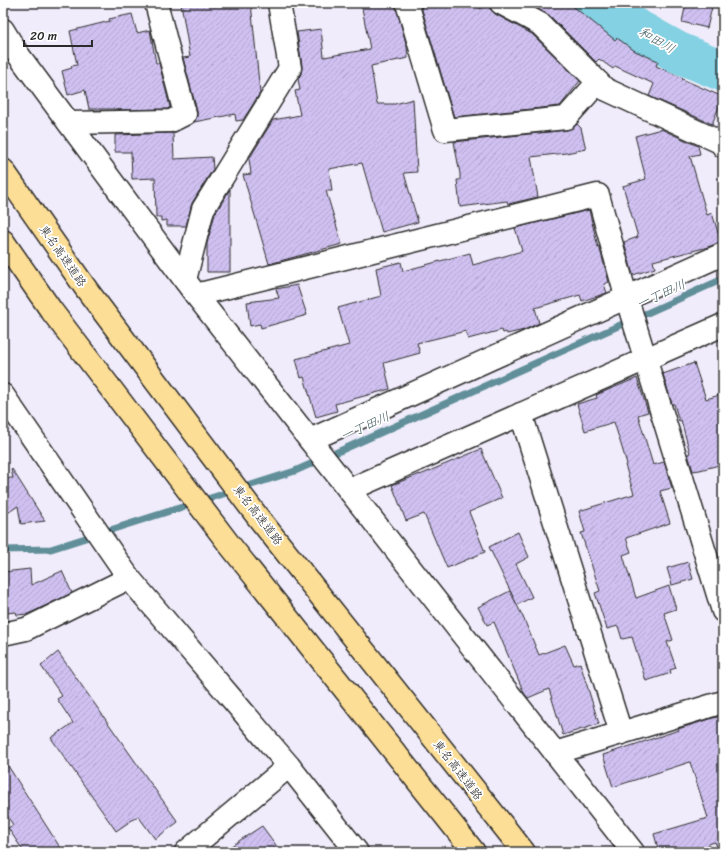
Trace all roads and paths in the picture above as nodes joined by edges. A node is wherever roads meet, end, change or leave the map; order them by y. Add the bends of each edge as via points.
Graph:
1 (156, 3) edge
2 (263, 3) edge
3 (269, 3) edge
4 (279, 3) edge
5 (407, 3) edge
6 (501, 3) edge
7 (3, 30) edge
8 (10, 55) edge
9 (598, 82) junction
10 (69, 123) junction
11 (723, 146) edge
12 (3, 170) edge
13 (3, 241) edge
14 (723, 254) edge
15 (191, 288) junction
16 (626, 296) junction
17 (723, 325) edge
18 (645, 359) junction
19 (3, 395) edge
20 (521, 414) junction
21 (310, 440) junction
22 (349, 490) junction
23 (129, 578) junction
24 (723, 611) edge
25 (3, 634) edge
26 (723, 702) edge
27 (621, 733) junction
28 (555, 753) junction
29 (289, 766) junction
30 (186, 852) edge
31 (357, 852) edge
32 (474, 852) edge
33 (524, 852) edge
34 (633, 852) edge

1 - 10 street via 185,114 171,121
2 - 3 street
4 - 15 street via 290,68 202,209
5 - 9 street via 444,130 566,118
6 - 9 street via 540,24
7 - 8 street
8 - 10 street
9 - 11 street via 605,89 722,143
10 - 15 street
12 - 33 highway, 東名高速道路 via 87,290 257,516
13 - 32 highway via 51,310 229,544
14 - 16 street
15 - 16 street via 598,195
15 - 21 street
16 - 18 street
16 - 21 street
17 - 18 street
18 - 20 street
18 - 24 street
19 - 23 street
20 - 22 street
20 - 27 street
21 - 22 street
22 - 28 street
23 - 25 street via 26,629
23 - 29 street
26 - 27 street
27 - 28 street
28 - 34 street
29 - 30 street
29 - 31 street

